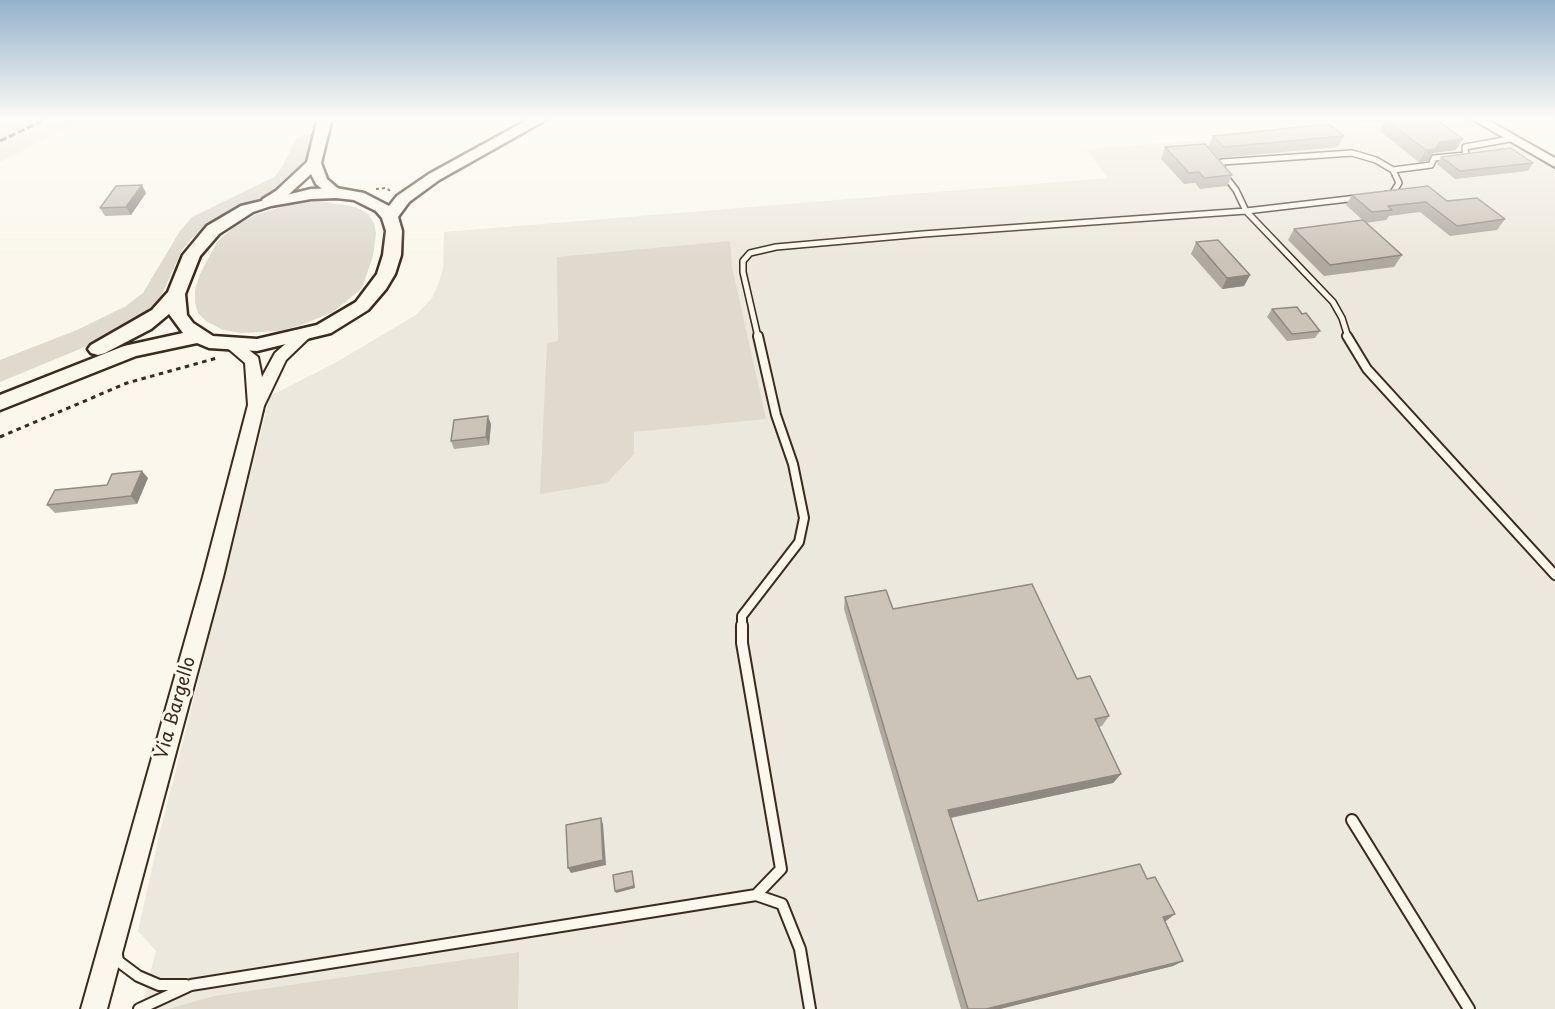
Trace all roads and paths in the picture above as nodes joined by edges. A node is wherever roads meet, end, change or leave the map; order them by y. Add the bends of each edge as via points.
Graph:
1 (313, 165) edge
2 (314, 165) edge
3 (456, 165) edge
4 (1222, 165) edge
5 (1385, 165) edge
6 (1430, 165) edge
7 (1393, 170) junction
8 (434, 177) junction
9 (377, 191) junction
10 (336, 193) junction
11 (1381, 195) edge
12 (1370, 196) edge
13 (268, 202) junction
14 (1246, 211) junction
15 (390, 217) junction
16 (176, 294) junction
17 (199, 336) junction
18 (303, 336) junction
19 (229, 351) junction
20 (0, 389) edge
21 (0, 404) edge
22 (256, 406) junction
23 (0, 437) edge
24 (1555, 575) edge
25 (1352, 820) dead end
26 (756, 895) junction
27 (113, 934) junction
28 (190, 985) junction
29 (94, 1009) edge
30 (139, 1009) edge
31 (810, 1009) edge
32 (1469, 1009) edge

1 - 13 main road
2 - 10 main road via 321,181
3 - 8 main road
4 - 14 lane
5 - 7 lane
6 - 7 lane
7 - 11 lane via 1400,183 1392,194
8 - 9 main road
8 - 15 main road via 404,199
9 - 10 main road
9 - 15 main road via 382,208
10 - 13 main road
12 - 14 lane
13 - 16 main road via 224,222 201,241
14 - 24 lane via 1333,302 1367,369
14 - 26 lane via 776,247 750,253 743,261 742,272 804,518 799,542 742,615 742,643 781,869
15 - 18 main road via 394,231 392,255 377,290 344,320
16 - 17 main road via 178,315
16 - 20 main road via 159,314 125,336
17 - 19 main road
17 - 21 main road via 131,351
18 - 19 main road
18 - 22 street, Via Bargello via 280,357
19 - 22 street, Via Bargello via 253,361
19 - 23 path via 127,383
22 - 27 street, Via Bargello via 213,577
25 - 32 lane
26 - 28 lane
26 - 31 lane via 782,904 800,949
27 - 28 lane via 118,962 138,976 159,985
27 - 29 street, Via Bargello
28 - 30 lane

